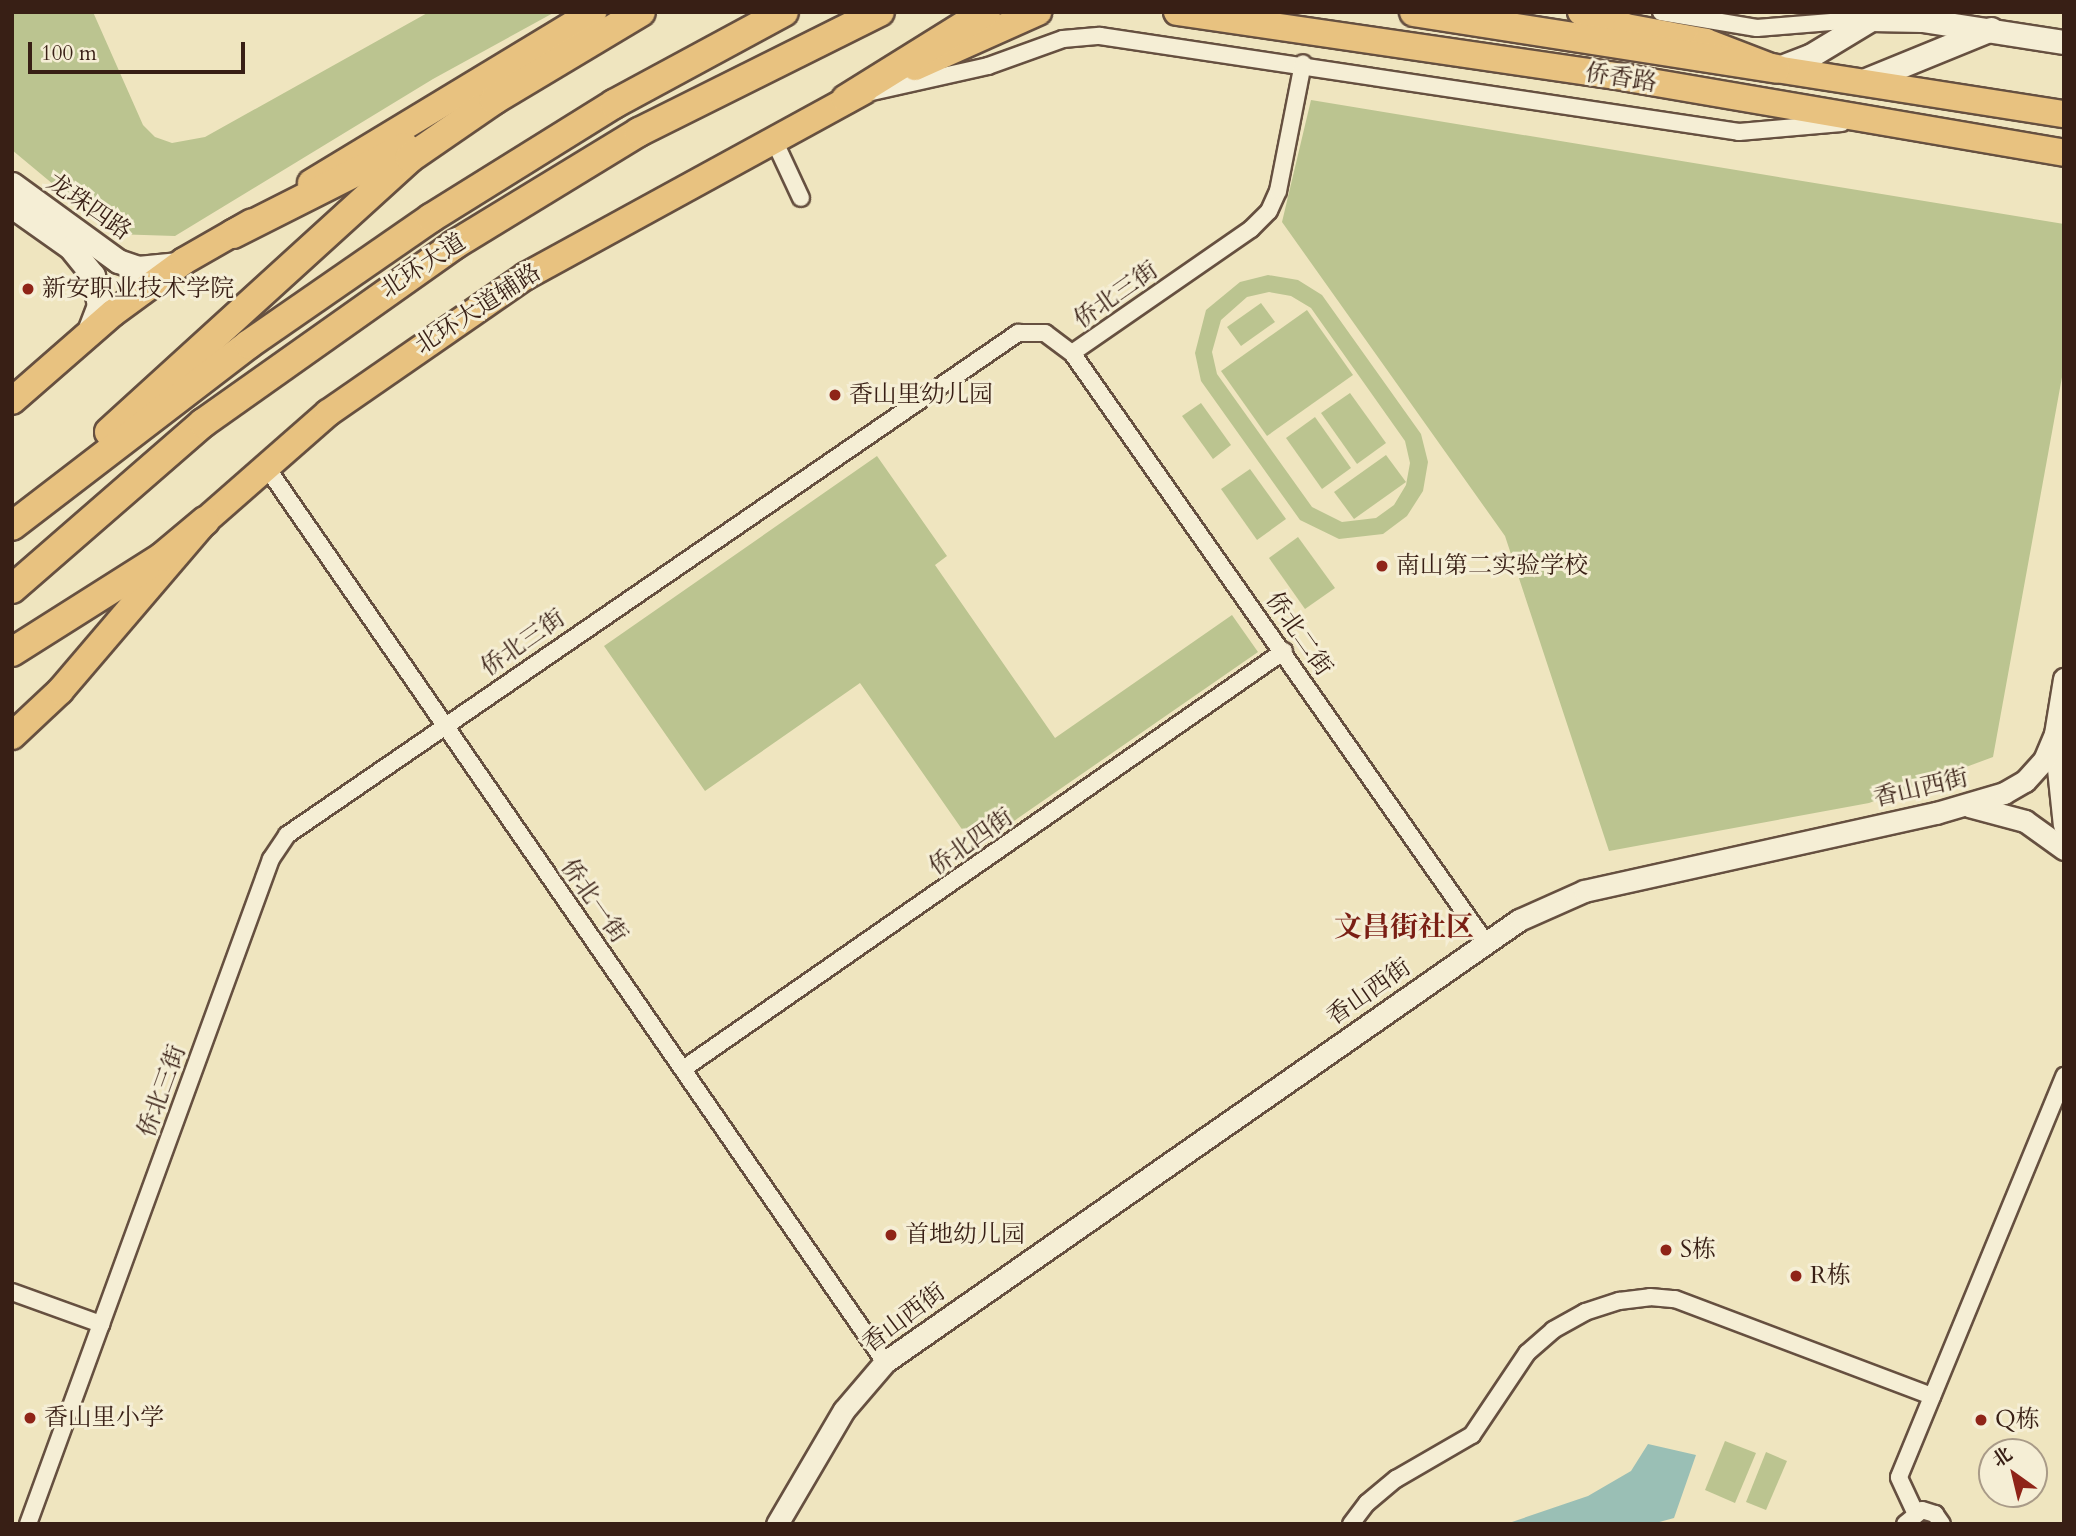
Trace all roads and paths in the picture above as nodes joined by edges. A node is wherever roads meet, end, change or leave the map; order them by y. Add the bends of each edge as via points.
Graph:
1 (593, 12) edge
2 (641, 12) edge
3 (784, 12) edge
4 (880, 12) edge
5 (986, 12) edge
6 (1038, 12) edge
7 (1177, 12) edge
8 (1414, 12) edge
9 (1581, 12) edge
10 (1661, 12) edge
11 (1871, 19) junction
12 (1991, 29) junction
13 (2064, 42) edge
14 (1303, 63) junction
15 (1776, 69) junction
16 (1866, 80) junction
17 (846, 99) junction
18 (494, 100) junction
19 (2064, 114) edge
20 (1869, 120) junction
21 (774, 138) junction
22 (2063, 153) edge
23 (12, 184) edge
24 (801, 198) dead end
25 (12, 206) edge
26 (233, 234) junction
27 (179, 264) junction
28 (86, 335) junction
29 (1072, 353) junction
30 (12, 401) edge
31 (265, 465) junction
32 (34, 505) junction
33 (205, 521) junction
34 (12, 526) edge
35 (12, 589) edge
36 (12, 652) edge
37 (1284, 652) junction
38 (2064, 679) edge
39 (444, 725) junction
40 (2055, 734) junction
41 (12, 736) edge
42 (1963, 806) junction
43 (2064, 825) edge
44 (2064, 849) edge
45 (1486, 943) junction
46 (683, 1069) junction
47 (2064, 1076) edge
48 (12, 1292) edge
49 (101, 1324) junction
50 (885, 1362) junction
51 (1932, 1396) junction
52 (1910, 1518) edge
53 (29, 1524) edge
54 (777, 1524) edge
55 (1351, 1524) edge
56 (1942, 1524) edge

1 - 26 main road via 363,149
2 - 18 highway
3 - 32 highway, 北环大道 via 614,104 430,218 249,344
4 - 35 highway, 北环大道 via 639,132 443,252 203,424
5 - 17 highway
6 - 17 main road, 北环大道辅路
7 - 20 main road, 侨香路 via 1627,78
8 - 15 highway
9 - 15 main road via 1626,27 1706,41
10 - 11 street via 1757,28
11 - 12 main road
11 - 15 main road
12 - 13 main road
12 - 16 main road
14 - 17 street via 1082,36 988,66
14 - 20 street via 1739,132
14 - 29 street, 侨北三街 via 1278,191 1269,211 1251,229
15 - 16 main road
16 - 19 main road
17 - 21 main road, 北环大道辅路
18 - 26 highway
18 - 32 highway via 378,185 247,311 139,402
20 - 22 main road, 侨香路
21 - 24 street
21 - 31 main road, 北环大道辅路 via 526,276 432,338
23 - 27 main road, 龙珠四路 via 118,261 138,268
25 - 28 main road, 龙珠四路 via 70,247 93,275 99,305
26 - 27 main road
27 - 28 main road
28 - 30 main road
29 - 37 street, 侨北二街
29 - 39 street, 侨北三街 via 1056,338 1033,331 1001,341
31 - 33 main road, 北环大道辅路
31 - 39 street, 侨北一街
32 - 34 highway, 北环大道
33 - 36 highway via 162,557
33 - 41 main road, 北环大道辅路 via 60,691
37 - 45 street, 侨北二街
37 - 46 street, 侨北四街
38 - 40 street, 香山西街
39 - 46 street, 侨北一街
39 - 49 street, 侨北三街 via 297,827 279,846
40 - 42 street, 香山西街 via 2044,760 2025,781
40 - 43 street via 2057,793
42 - 44 street via 2025,821
42 - 45 street, 香山西街 via 1567,896
45 - 50 street, 香山西街
46 - 50 street, 侨北一街
47 - 51 street
48 - 49 street
49 - 53 street, 侨北三街
50 - 54 street, 香山西街 via 844,1410
51 - 52 street via 1899,1477
51 - 55 street via 1675,1299 1619,1301 1585,1312 1553,1330 1527,1353 1472,1435 1396,1479 1367,1503
52 - 56 street via 1929,1510

